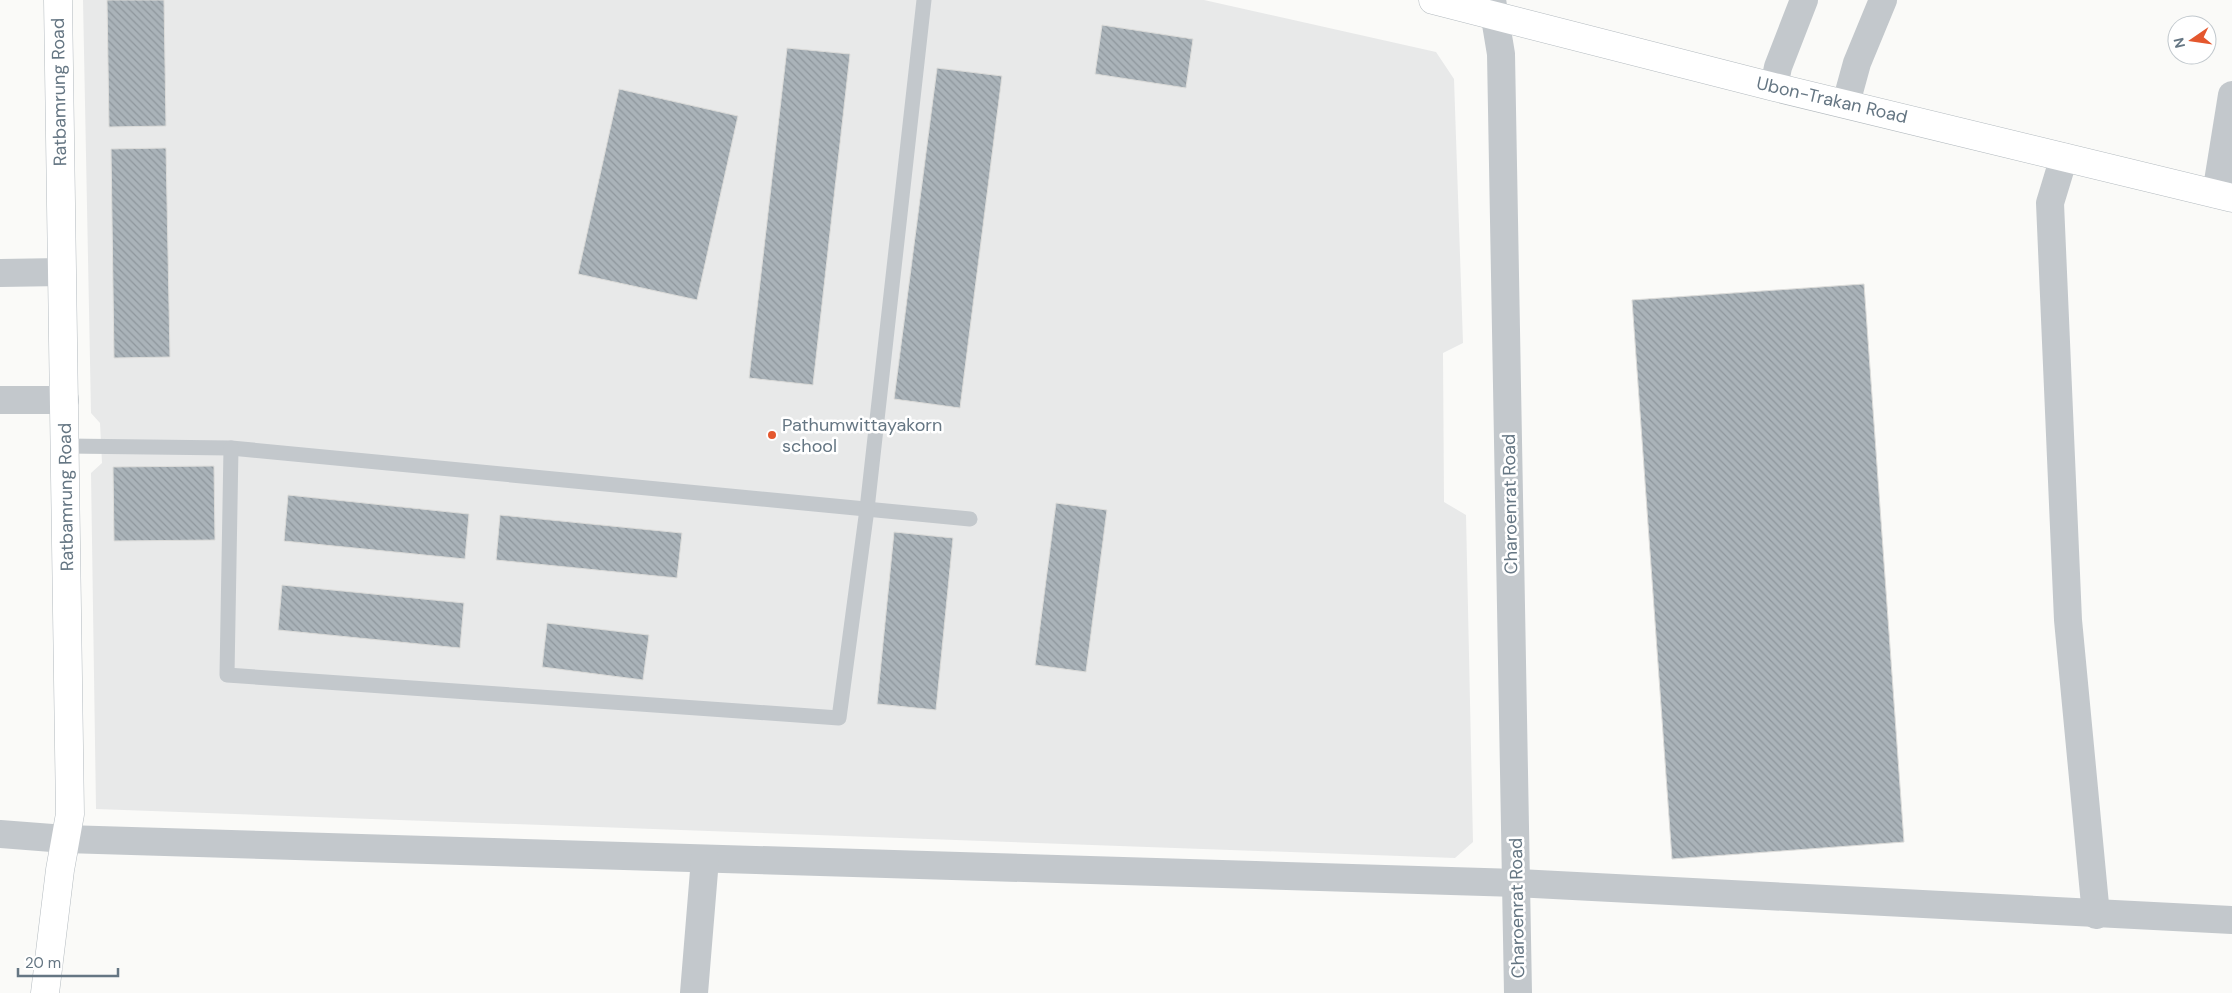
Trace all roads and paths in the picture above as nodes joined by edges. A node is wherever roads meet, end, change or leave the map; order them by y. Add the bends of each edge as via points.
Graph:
1 (58, 0) edge
2 (924, 0) edge
3 (1433, 0) edge
4 (1804, 0) edge
5 (1883, 0) edge
6 (1493, 7) edge
7 (1774, 86) junction
8 (2232, 95) edge
9 (1846, 103) junction
10 (2064, 157) junction
11 (2224, 196) edge
12 (62, 272) junction
13 (0, 273) edge
14 (0, 400) edge
15 (65, 400) junction
16 (66, 446) junction
17 (231, 448) junction
18 (867, 509) junction
19 (970, 519) dead end
20 (0, 834) edge
21 (65, 839) junction
22 (705, 859) junction
23 (1516, 883) junction
24 (2096, 915) junction
25 (2232, 920) edge
26 (45, 993) edge
27 (694, 993) edge
28 (1518, 993) edge

1 - 12 street, Ratbamrung Road
2 - 18 lane
3 - 6 street, Ubon-Trakan Road
4 - 7 street
5 - 9 street via 1857,63
6 - 7 street, Ubon-Trakan Road
6 - 23 street, Charoenrat Road via 1501,54
7 - 9 street, Ubon-Trakan Road
8 - 11 street
9 - 10 street, Ubon-Trakan Road
10 - 11 street, Ubon-Trakan Road
10 - 24 street via 2050,203 2068,620
12 - 13 street
12 - 15 street, Ratbamrung Road
14 - 15 street
15 - 16 street, Ratbamrung Road
16 - 17 lane
16 - 21 street, Ratbamrung Road via 70,814
17 - 18 lane
17 - 18 lane via 227,675 839,718
18 - 19 lane
20 - 21 street
21 - 22 street
21 - 26 street, Ratbamrung Road
22 - 23 street
22 - 27 street
23 - 24 street
23 - 28 street, Charoenrat Road
24 - 25 street

